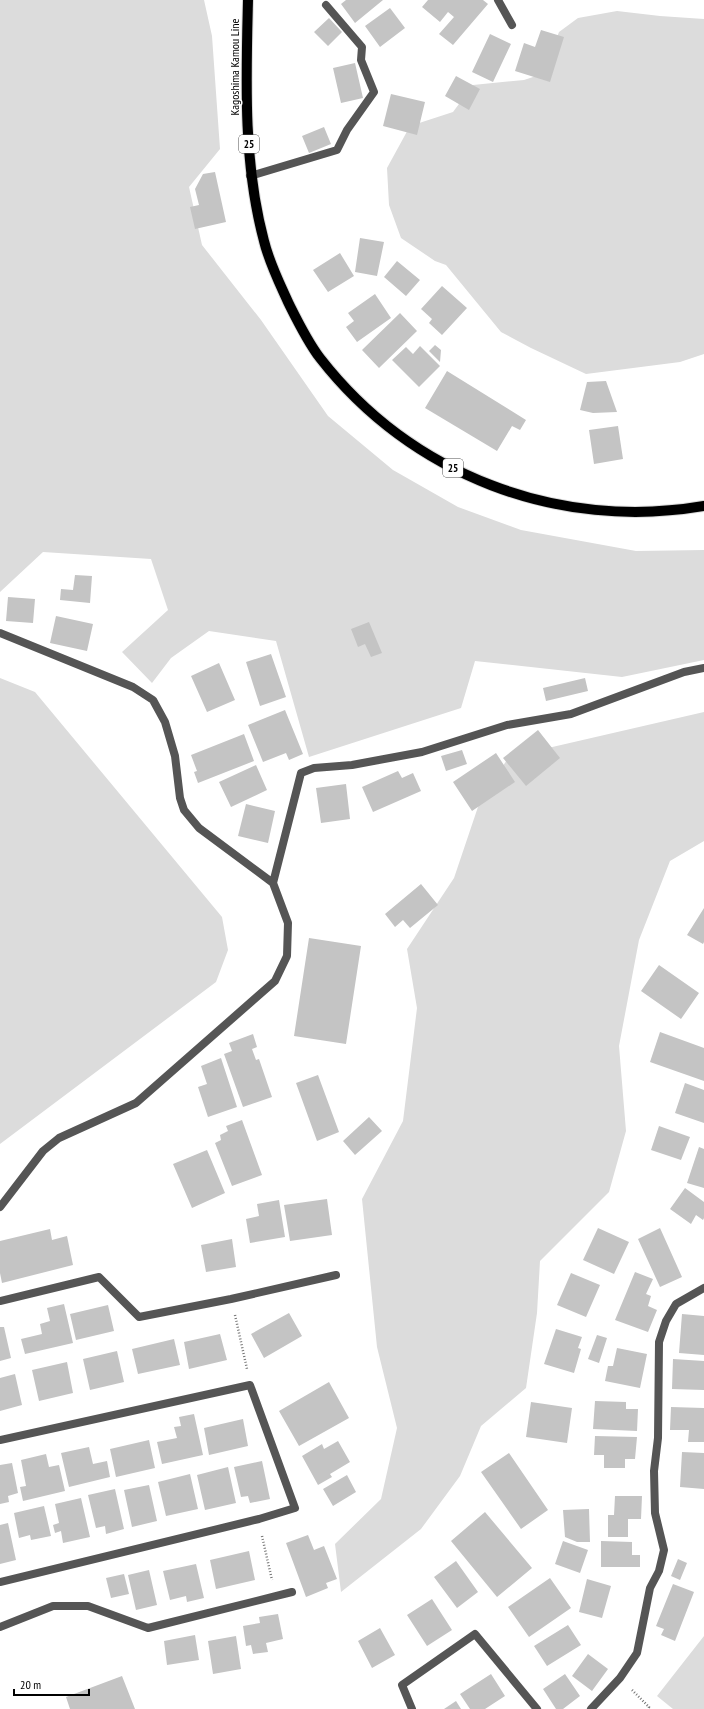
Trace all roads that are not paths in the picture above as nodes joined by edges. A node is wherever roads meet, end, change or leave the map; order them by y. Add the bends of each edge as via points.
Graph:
1 (248, 0) edge
2 (498, 0) edge
3 (326, 5) dead end
4 (512, 25) dead end
5 (250, 176) junction
6 (704, 506) edge
7 (0, 633) edge
8 (704, 668) edge
9 (273, 883) junction
10 (0, 1207) edge
11 (336, 1275) dead end
12 (704, 1288) edge
13 (0, 1301) edge
14 (0, 1440) edge
15 (0, 1582) edge
16 (292, 1592) dead end
17 (0, 1627) edge
18 (412, 1709) edge
19 (536, 1709) edge
20 (591, 1709) edge

1 - 5 main road, Kagoshima Kamou Line / 25
2 - 4 street
3 - 5 street via 362,47 361,60 374,92 347,130 337,150
5 - 6 main road, Kagoshima Kamou Line / 25 via 264,244 297,321 319,357 351,394 411,444 490,487 538,501 606,512 651,512
7 - 9 street via 133,687 153,700 165,722 175,756 184,810 199,828
8 - 9 street via 684,672 571,714 507,725 422,752 352,765 314,768 302,774
9 - 10 street via 288,923 287,956 275,981 136,1103 59,1138 43,1151
11 - 13 street via 139,1317 99,1277
12 - 20 street via 676,1304 666,1321 659,1342 658,1438 654,1472 655,1513 664,1550 659,1571 650,1588 637,1653 620,1678
14 - 15 street via 250,1385 296,1508
16 - 17 street via 148,1628 88,1606 54,1606
18 - 19 street via 402,1685 475,1634

